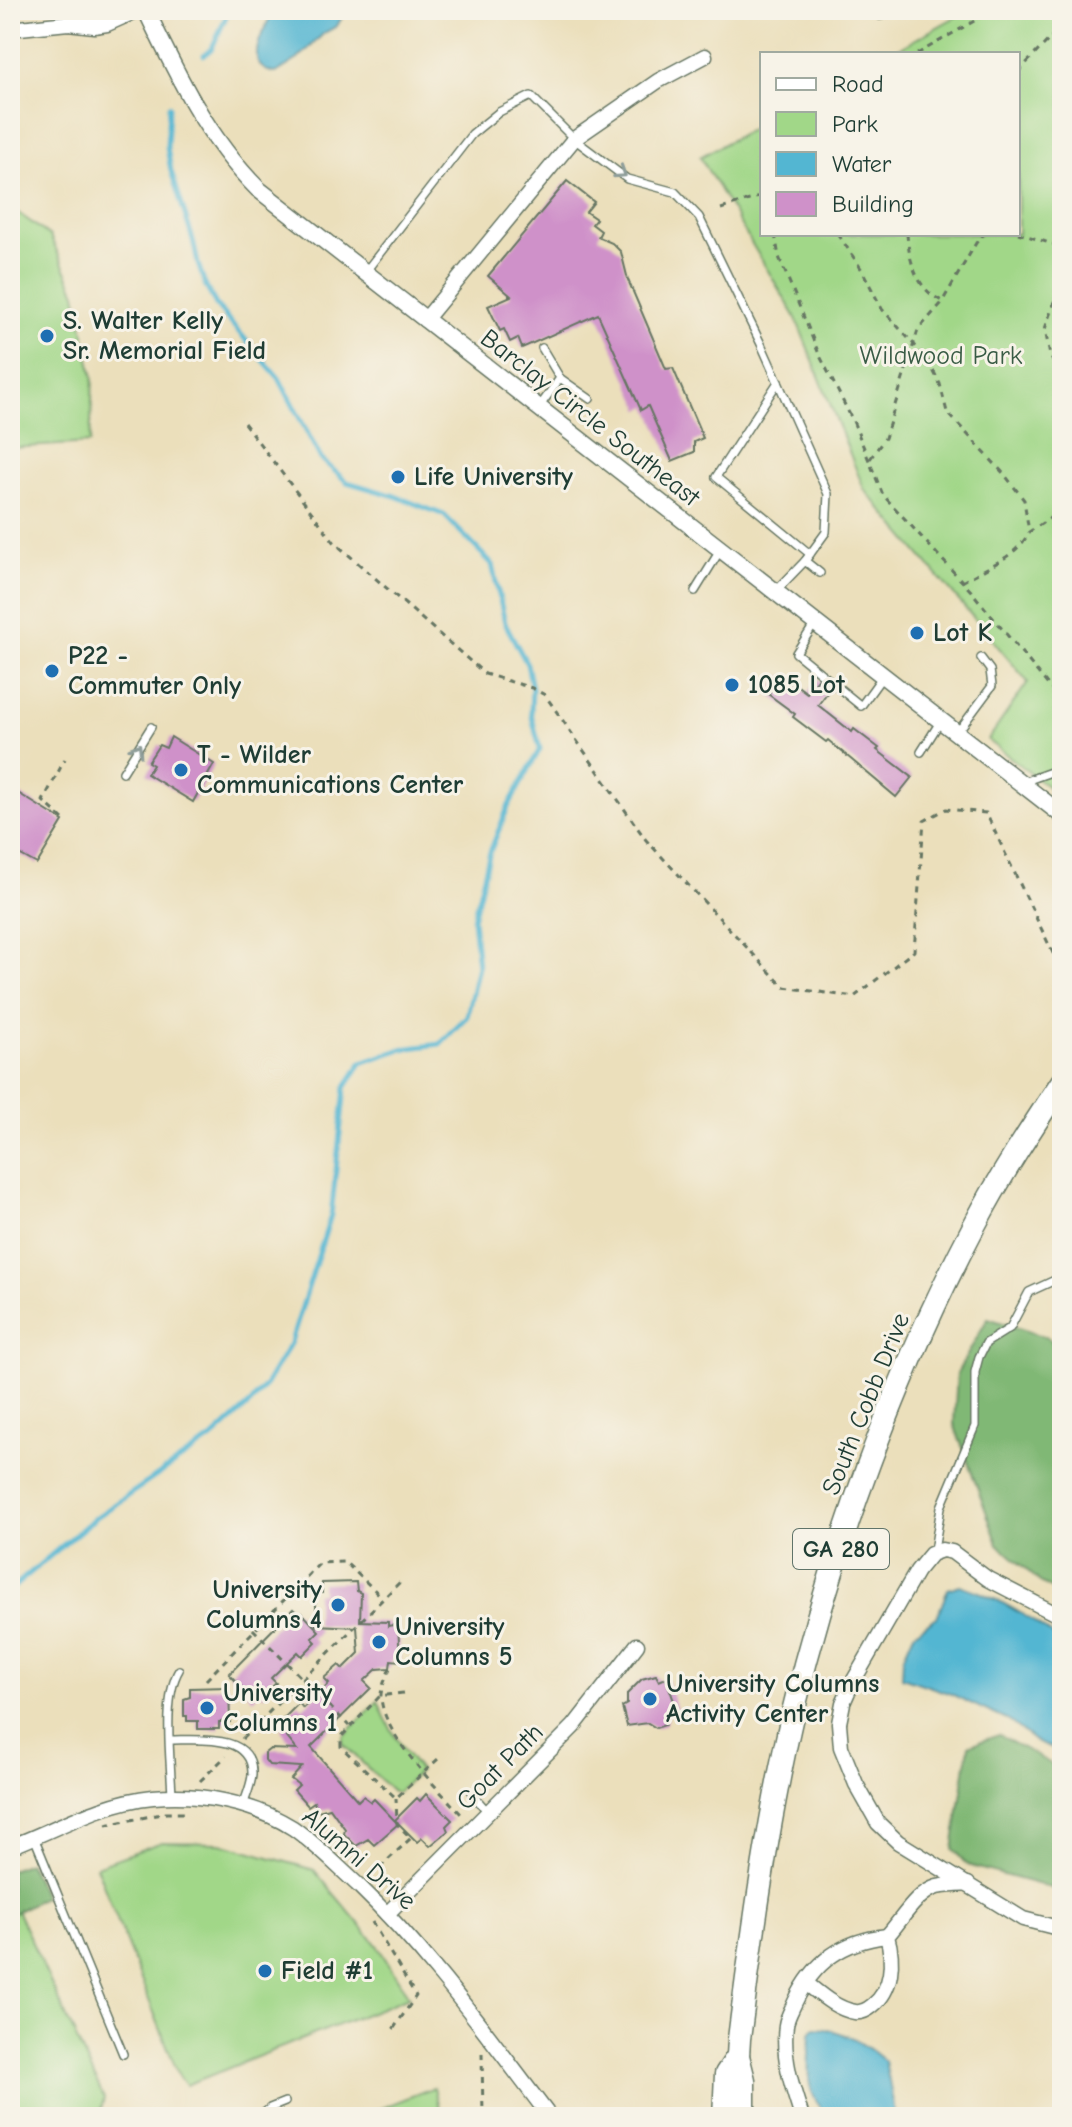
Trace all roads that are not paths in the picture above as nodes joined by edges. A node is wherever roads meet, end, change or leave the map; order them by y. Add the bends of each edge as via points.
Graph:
1 (94, 10) edge
2 (138, 10) edge
3 (146, 10) edge
4 (906, 10) edge
5 (875, 11) edge
6 (68, 23) junction
7 (10, 29) edge
8 (705, 56) dead end
9 (574, 139) junction
10 (364, 273) junction
11 (425, 320) junction
12 (542, 348) dead end
13 (560, 378) junction
14 (778, 382) junction
15 (590, 399) dead end
16 (539, 408) junction
17 (721, 549) junction
18 (810, 554) junction
19 (805, 561) junction
20 (820, 573) dead end
21 (695, 591) dead end
22 (776, 591) junction
23 (815, 622) junction
24 (981, 658) dead end
25 (883, 675) junction
26 (942, 721) junction
27 (151, 727) dead end
28 (957, 733) junction
29 (921, 752) dead end
30 (1062, 768) edge
31 (123, 772) dead end
32 (1021, 783) junction
33 (1062, 815) edge
34 (1062, 1082) edge
35 (1062, 1280) edge
36 (934, 1553) junction
37 (1062, 1617) edge
38 (637, 1645) dead end
39 (179, 1670) dead end
40 (170, 1740) junction
41 (472, 1794) dead end
42 (172, 1796) junction
43 (243, 1806) junction
44 (488, 1812) junction
45 (34, 1837) junction
46 (10, 1847) edge
47 (968, 1884) junction
48 (387, 1914) junction
49 (1062, 1929) edge
50 (887, 1936) junction
51 (806, 1983) junction
52 (123, 2054) dead end
53 (738, 2056) junction
54 (285, 2102) dead end
55 (259, 2117) edge
56 (550, 2117) edge
57 (724, 2117) edge
58 (744, 2117) edge
59 (802, 2117) edge

1 - 6 street
2 - 6 street via 107,24
3 - 10 street, Barclay Circle Southeast via 206,125 235,166 263,184
4 - 5 lane via 880,16
6 - 7 street
8 - 9 street
9 - 10 lane via 531,96 499,112 472,134
9 - 11 street
9 -> 14 lane via 627,179 675,192 699,217
10 - 11 street, Barclay Circle Southeast
11 - 16 street, Barclay Circle Southeast
12 - 13 lane
13 - 15 lane
13 - 16 lane
14 - 18 lane via 828,494 826,532
14 - 18 lane via 716,477
16 - 17 street, Barclay Circle Southeast
17 - 21 lane
17 - 22 street, Barclay Circle Southeast
18 - 19 lane
19 - 20 lane
19 - 22 lane
22 - 23 street, Barclay Circle Southeast
23 - 25 street, Barclay Circle Southeast
23 - 25 lane via 796,653 861,706
24 - 28 lane via 992,675 992,686
25 - 26 street, Barclay Circle Southeast
26 - 28 street, Barclay Circle Southeast
26 - 29 lane
31 -> 27 lane
28 - 32 street, Barclay Circle Southeast
30 - 32 lane
32 - 33 street, Barclay Circle Southeast
34 - 53 main road, South Cobb Drive / GA 280 via 990,1197 950,1274 887,1420 843,1543 808,1654 781,1767 757,1897
35 - 36 lane via 1029,1292 1010,1328 986,1343 979,1357 975,1426 941,1507
36 - 37 street via 952,1552 988,1579
36 - 47 street via 917,1571 851,1685 839,1723 841,1747 878,1823 898,1842
38 - 44 street, Goat Path via 585,1714
39 - 40 lane via 171,1692
40 - 42 lane
40 - 43 lane via 236,1745 252,1771
41 - 44 lane
42 - 43 street, Alumni Drive
42 - 45 street, Alumni Drive via 108,1807
43 - 48 street, Alumni Drive via 312,1843
44 - 48 street, Goat Path
45 - 46 street, Alumni Drive
45 - 52 lane
47 - 49 street via 1023,1919
47 - 50 street via 936,1887 913,1904
48 - 56 street, Alumni Drive via 426,1955
50 - 51 street via 853,1943 833,1954
50 - 51 street via 890,1975 884,1994 866,2010 856,2013 826,2000
51 - 59 street via 786,2022 790,2082
53 - 57 main road, South Cobb Drive via 726,2074
53 - 58 main road, South Cobb Drive / GA 280
54 - 55 lane

